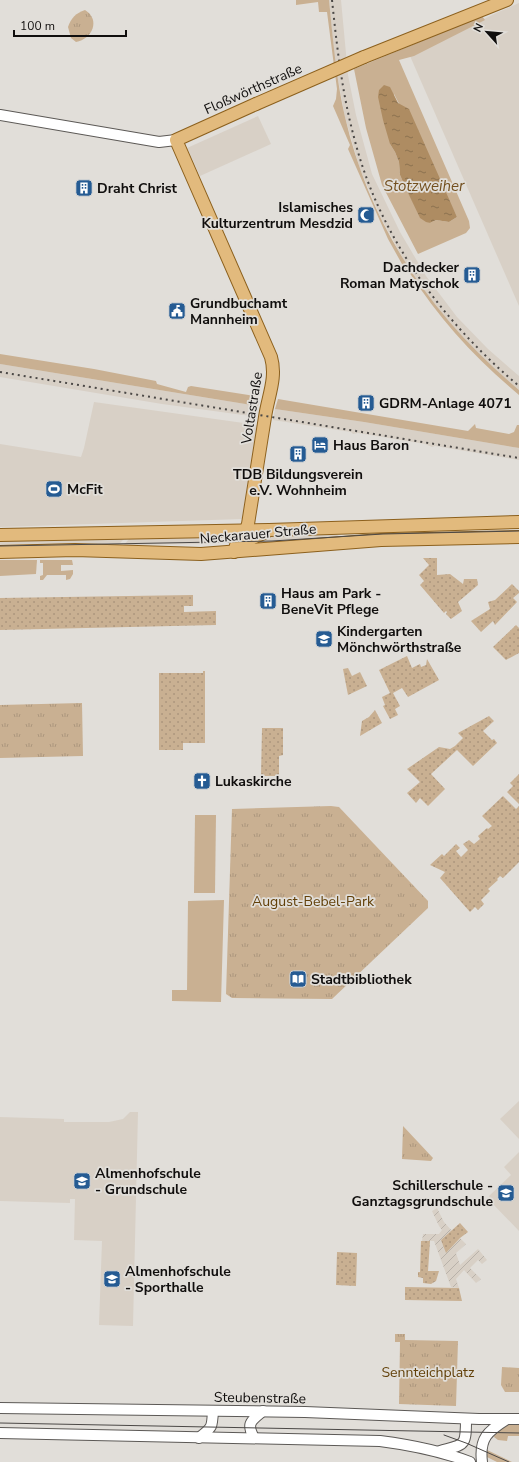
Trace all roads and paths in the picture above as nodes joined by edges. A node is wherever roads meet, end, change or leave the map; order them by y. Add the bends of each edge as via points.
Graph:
1 (507, 0) edge
2 (0, 115) edge
3 (176, 140) junction
4 (519, 522) edge
5 (0, 536) edge
6 (244, 537) junction
7 (519, 537) edge
8 (256, 551) junction
9 (0, 552) edge
10 (234, 552) junction
11 (215, 554) junction
12 (0, 1408) edge
13 (213, 1411) junction
14 (263, 1411) junction
15 (466, 1419) junction
16 (507, 1419) junction
17 (519, 1419) edge
18 (0, 1433) edge
19 (199, 1438) junction
20 (254, 1438) junction
21 (440, 1451) junction
22 (470, 1462) edge
23 (482, 1462) edge

1 - 3 main road, Floßwörthstraße, bridge via 364,57
2 - 3 street, Floßwörthstraße via 159,142
3 - 6 main road, Voltastraße via 274,367
4 - 6 main road, Neckarauer Straße via 269,530
5 - 6 main road, Neckarauer Straße
6 - 8 main road
6 - 10 main road, Voltastraße
6 - 11 main road
7 - 8 main road, Neckarauer Straße via 381,540
8 - 10 main road, Neckarauer Straße
9 - 11 main road, Neckarauer Straße via 75,550
10 - 11 main road, Neckarauer Straße
12 - 13 street, Steubenstraße
13 - 14 street, Steubenstraße
13 - 19 street via 212,1427
14 - 15 street, Steubenstraße
14 - 20 street via 250,1424
15 - 16 street, Steubenstraße
15 - 21 street via 462,1443 455,1448
16 - 17 street, Steubenstraße
16 - 23 street via 486,1435 481,1449
18 - 19 street
19 - 20 street
20 - 21 street via 380,1441
21 - 22 street

